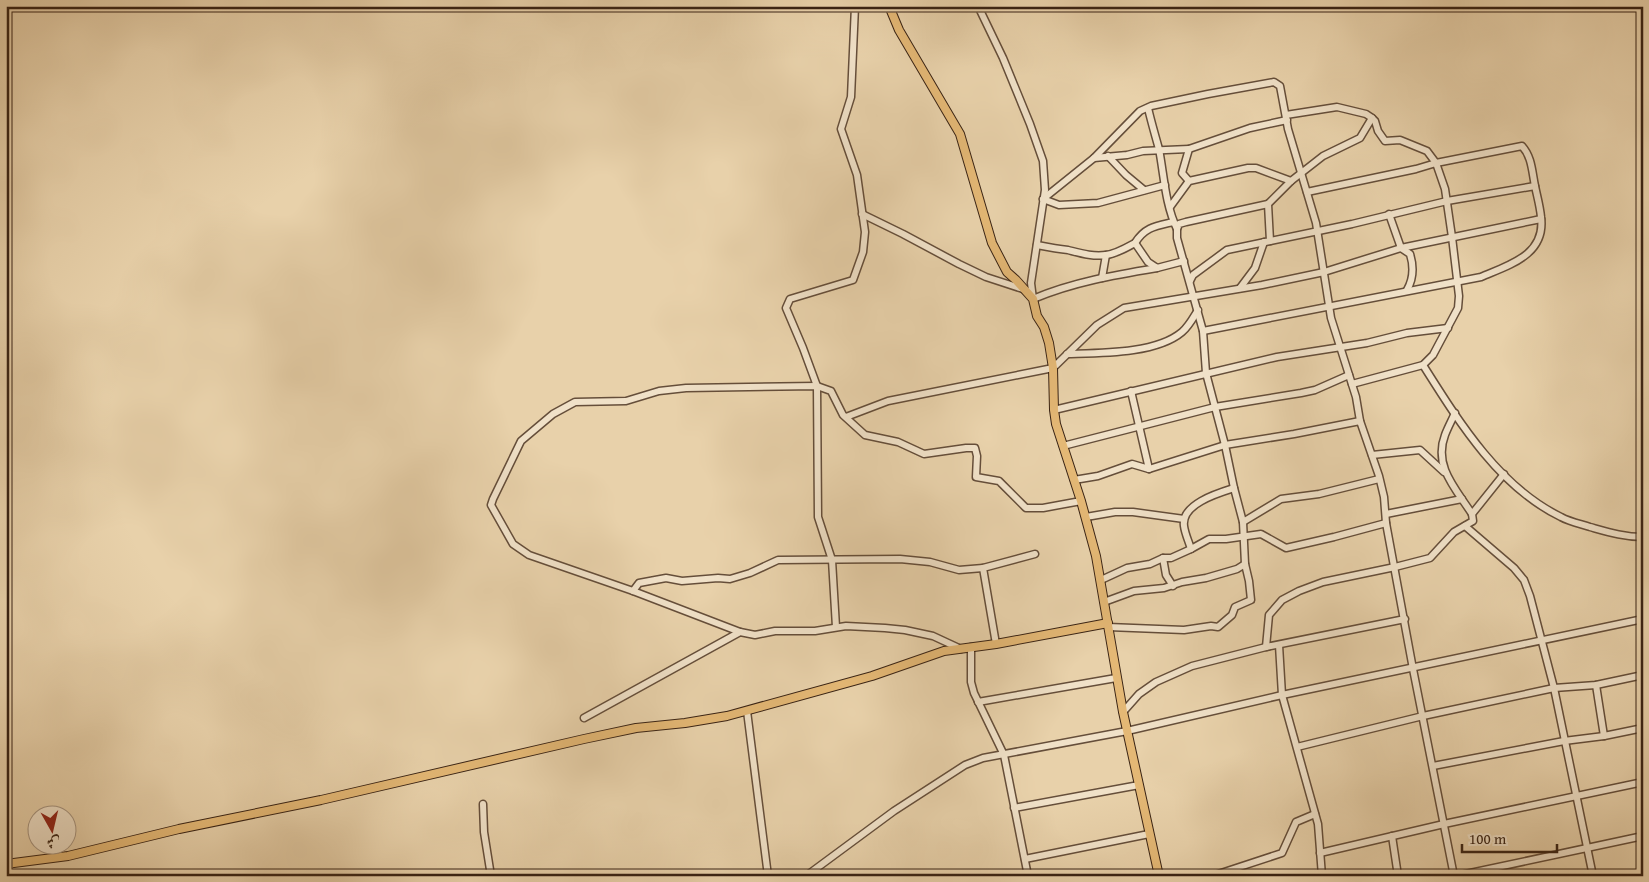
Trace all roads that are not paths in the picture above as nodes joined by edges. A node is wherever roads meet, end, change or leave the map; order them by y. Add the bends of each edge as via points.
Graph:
1 (855, 6) edge
2 (889, 6) edge
3 (978, 6) edge
4 (1148, 108) junction
5 (1287, 117) junction
6 (1372, 118) junction
7 (1189, 149) junction
8 (1159, 151) junction
9 (1108, 156) junction
10 (1094, 158) junction
11 (1436, 162) junction
12 (1300, 173) junction
13 (1189, 181) junction
14 (1291, 181) junction
15 (1165, 185) junction
16 (1535, 186) junction
17 (1144, 190) junction
18 (1307, 192) junction
19 (1043, 199) junction
20 (1447, 201) junction
21 (1268, 204) junction
22 (1170, 207) junction
23 (862, 214) junction
24 (1389, 214) junction
25 (1541, 219) junction
26 (1173, 222) junction
27 (1177, 229) junction
28 (1318, 231) junction
29 (1452, 237) junction
30 (1267, 242) junction
31 (1135, 243) junction
32 (1037, 245) junction
33 (1400, 248) junction
34 (1106, 255) junction
35 (1184, 261) junction
36 (1157, 268) junction
37 (1324, 272) junction
38 (1102, 278) junction
39 (1190, 281) junction
40 (1458, 282) junction
41 (1240, 288) junction
42 (1027, 290) junction
43 (1407, 290) junction
44 (1193, 296) junction
45 (1033, 299) junction
46 (1329, 307) junction
47 (1198, 310) junction
48 (1448, 328) junction
49 (1203, 331) junction
50 (1339, 347) junction
51 (1067, 354) junction
52 (1423, 365) junction
53 (1053, 368) junction
54 (1206, 373) junction
55 (1349, 375) junction
56 (1352, 384) junction
57 (817, 386) junction
58 (1131, 391) junction
59 (1215, 407) junction
60 (1054, 410) junction
61 (1455, 413) junction
62 (846, 416) junction
63 (1360, 421) junction
64 (1139, 426) junction
65 (1225, 445) junction
66 (1063, 446) junction
67 (1372, 455) junction
68 (1149, 469) junction
69 (1445, 473) junction
70 (1504, 474) junction
71 (1379, 479) junction
72 (1074, 480) junction
73 (1234, 488) junction
74 (1462, 499) junction
75 (1081, 501) junction
76 (1386, 514) junction
77 (1472, 514) junction
78 (1086, 518) junction
79 (1184, 519) junction
80 (1243, 522) junction
81 (1386, 523) junction
82 (1465, 526) junction
83 (1243, 536) junction
84 (1643, 537) edge
85 (1192, 549) junction
86 (1035, 554) dead end
87 (1163, 558) junction
88 (832, 560) junction
89 (1245, 564) junction
90 (1395, 567) junction
91 (983, 568) junction
92 (1100, 580) junction
93 (1173, 586) junction
94 (633, 591) junction
95 (1104, 602) junction
96 (1405, 619) junction
97 (1643, 619) edge
98 (1108, 625) junction
99 (836, 627) junction
100 (740, 632) junction
101 (1542, 641) junction
102 (996, 644) junction
103 (1278, 645) junction
104 (971, 647) junction
105 (1266, 647) junction
106 (961, 649) junction
107 (1413, 669) junction
108 (1643, 675) edge
109 (1116, 678) junction
110 (1596, 685) junction
111 (1554, 688) junction
112 (1282, 696) junction
113 (978, 702) junction
114 (747, 711) junction
115 (1123, 712) junction
116 (1423, 716) junction
117 (584, 718) dead end
118 (1643, 728) edge
119 (1127, 731) junction
120 (1604, 736) junction
121 (1564, 741) junction
122 (1297, 747) junction
123 (1004, 755) junction
124 (1432, 766) junction
125 (1643, 782) edge
126 (1139, 786) junction
127 (1576, 796) junction
128 (482, 804) dead end
129 (1014, 808) junction
130 (1315, 814) junction
131 (1444, 824) junction
132 (1149, 834) junction
133 (1392, 836) junction
134 (1643, 836) edge
135 (1588, 848) junction
136 (1320, 853) junction
137 (1025, 859) junction
138 (6, 864) edge
139 (491, 876) edge
140 (768, 876) edge
141 (806, 876) edge
142 (1028, 876) edge
143 (1158, 876) edge
144 (1212, 876) edge
145 (1322, 876) edge
146 (1398, 876) edge
147 (1455, 876) edge
148 (1594, 876) edge

1 - 23 street via 851,97 841,129 857,175
2 - 42 main road via 899,30 960,134 992,243 1001,263
3 - 19 street via 1006,66 1043,161
4 - 5 street via 1274,82 1280,86
4 - 8 street
4 - 10 street via 1140,111
5 - 6 street via 1337,107
5 - 7 street
5 - 12 street
6 - 11 street via 1385,141 1400,140 1427,151
6 - 12 street via 1360,138 1323,156
7 - 8 street
7 - 13 street via 1182,172
8 - 9 street
8 - 15 street
9 - 10 street
9 - 17 street
10 - 19 street
11 - 16 street via 1522,146 1531,160
11 - 18 street
11 - 20 street
12 - 14 street
12 - 18 street
13 - 14 street via 1256,168
13 - 22 street
14 - 21 street
15 - 17 street
15 - 22 street
16 - 20 street
16 - 25 street
17 - 19 street via 1098,203 1059,205
18 - 28 street
19 - 32 street
20 - 24 street
20 - 29 street
21 - 27 street via 1186,222 1179,224
21 - 30 street
22 - 26 street
23 - 42 street via 986,277
23 - 57 street via 865,232 863,252 853,280 790,299 786,308
24 - 28 street
24 - 33 street
25 - 29 street
25 - 40 street via 1533,249 1517,262 1481,277
26 - 27 street
26 - 31 street via 1150,228
27 - 35 street
28 - 30 street
28 - 37 street
29 - 33 street
29 - 40 street
30 - 39 street via 1227,250
30 - 41 street via 1255,268
31 - 34 street
31 - 36 street via 1148,262
32 - 34 street via 1078,254
32 - 45 street via 1031,283
33 - 37 street
33 - 43 street via 1410,254 1413,265 1412,281
34 - 38 street
35 - 36 street
35 - 39 street
36 - 38 street
37 - 41 street
37 - 46 street
38 - 45 street
39 - 44 street
40 - 43 street
40 - 48 street via 1458,308
41 - 44 street
42 - 45 main road
43 - 46 street
44 - 47 street
44 - 51 street via 1124,308 1097,325
45 - 53 main road via 1049,343
46 - 49 street
46 - 50 street
47 - 49 street
47 - 51 street via 1186,329 1162,343 1122,351
48 - 50 street via 1393,335
48 - 52 street via 1433,355
49 - 54 street
50 - 54 street
50 - 55 street
51 - 53 street
52 - 56 street
52 - 61 street
53 - 60 main road
53 - 62 street via 888,401
54 - 58 street
54 - 59 street
55 - 56 street
55 - 59 street via 1315,390
56 - 63 street
57 - 62 street via 831,391
57 - 88 street via 818,517
57 - 94 street via 686,388 659,390 626,400 575,402 553,414 521,441 491,505 513,544 529,555
58 - 60 street
58 - 64 street
59 - 64 street
59 - 65 street
60 - 66 main road
61 - 69 street via 1442,446
61 - 70 street via 1487,457
62 - 75 street via 865,435 898,442 924,454 975,448 976,477 999,481 1026,508
63 - 65 street
63 - 67 street
64 - 66 street
64 - 68 street
65 - 68 street
65 - 73 street
66 - 72 main road
67 - 69 street via 1420,450
67 - 71 street
68 - 72 street via 1132,464 1098,476
69 - 74 street
70 - 77 street
70 - 84 street via 1522,492 1562,518 1629,538
71 - 76 street
71 - 80 street via 1282,500
72 - 75 main road
73 - 79 street via 1202,501
73 - 80 street
74 - 76 street
74 - 77 street
75 - 78 main road
76 - 81 street
77 - 82 street via 1473,521
78 - 79 street via 1133,512
78 - 92 main road
79 - 85 street
80 - 83 street
81 - 83 street via 1286,548 1261,534
81 - 90 street
82 - 90 street via 1454,532 1430,558
82 - 101 street via 1524,580
83 - 85 street via 1209,539
83 - 89 street
85 - 87 street
86 - 91 street
87 - 92 street
87 - 93 street via 1166,575
88 - 91 street via 900,559 959,570
88 - 94 street via 778,560 730,579 682,581 666,578 639,583
88 - 99 street
89 - 93 street
89 - 98 street via 1251,600 1235,607 1232,615 1218,628 1184,630
90 - 96 street
90 - 105 street via 1323,582 1282,600 1269,615
91 - 102 street
92 - 95 main road
93 - 95 street via 1134,592
94 - 100 street
95 - 98 main road
96 - 103 street
96 - 107 street
97 - 101 street
98 - 102 main road
98 - 109 main road
99 - 100 street via 755,635
99 - 106 street via 905,630 933,636
100 - 117 street
101 - 107 street
101 - 111 street
102 - 104 main road
103 - 105 street
103 - 112 street
104 - 106 main road
104 - 113 street via 971,682
105 - 115 street via 1170,674 1139,694
106 - 114 main road via 944,651
107 - 112 street
107 - 116 street
108 - 110 street
109 - 113 street
109 - 115 main road
110 - 111 street
110 - 120 street
111 - 116 street
111 - 121 street
112 - 119 street
112 - 122 street
113 - 123 street
114 - 138 main road via 584,738 68,856
114 - 140 street
115 - 119 main road
116 - 122 street
116 - 124 street
118 - 120 street
119 - 123 street
119 - 126 main road
120 - 121 street
121 - 124 street
121 - 127 street
122 - 130 street
123 - 129 street
123 - 141 street via 974,761 944,778 894,810
124 - 131 street
125 - 127 street
126 - 129 street
126 - 132 main road
127 - 131 street
127 - 135 street
128 - 139 street
129 - 137 street
130 - 136 street
130 - 144 street via 1296,822 1282,853
131 - 133 street
131 - 147 street
132 - 137 street
132 - 143 main road
133 - 136 street
133 - 146 street
134 - 135 street
135 - 147 street
135 - 148 street
136 - 145 street
137 - 142 street

